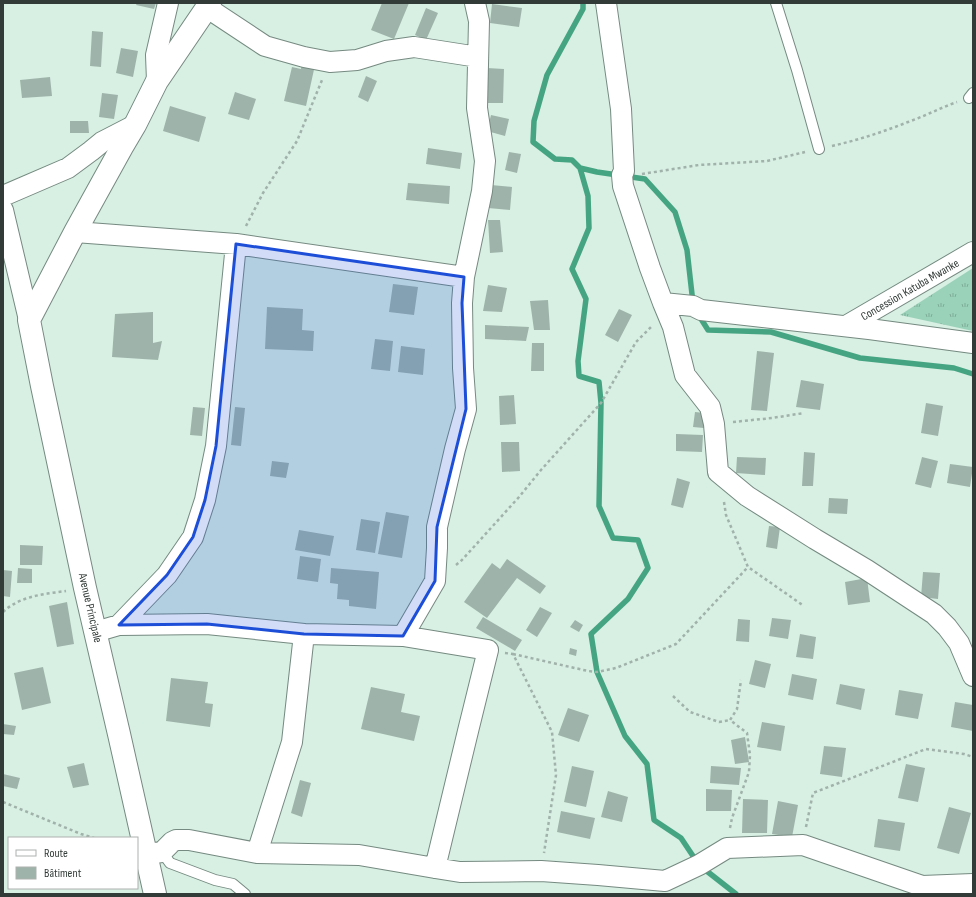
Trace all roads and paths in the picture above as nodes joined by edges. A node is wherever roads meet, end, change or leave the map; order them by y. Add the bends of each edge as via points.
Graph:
1 (168, 3) edge
2 (475, 3) edge
3 (606, 3) edge
4 (776, 3) edge
5 (208, 5) edge
6 (478, 57) junction
7 (330, 62) junction
8 (157, 81) junction
9 (971, 96) edge
10 (135, 125) junction
11 (819, 149) junction
12 (624, 171) junction
13 (3, 196) edge
14 (3, 210) edge
15 (75, 232) junction
16 (236, 244) junction
17 (973, 252) edge
18 (464, 276) junction
19 (665, 307) junction
20 (29, 320) junction
21 (846, 326) junction
22 (973, 343) edge
23 (804, 414) dead end
24 (714, 424) junction
25 (718, 472) junction
26 (748, 566) junction
27 (435, 581) junction
28 (85, 588) junction
29 (804, 606) dead end
30 (3, 612) edge
31 (120, 626) junction
32 (95, 632) junction
33 (304, 634) junction
34 (403, 636) junction
35 (488, 650) junction
36 (514, 654) junction
37 (972, 671) edge
38 (741, 680) dead end
39 (673, 696) dead end
40 (730, 720) junction
41 (973, 757) edge
42 (3, 802) edge
43 (91, 837) edge
44 (803, 845) junction
45 (727, 848) junction
46 (154, 853) junction
47 (257, 853) junction
48 (435, 868) junction
49 (540, 871) junction
50 (973, 884) edge
51 (155, 894) edge
52 (245, 894) edge

1 - 8 street via 156,54
2 - 6 street via 479,21
3 - 12 street via 621,109
4 - 11 lane
5 - 7 street via 265,46
5 - 8 highway
6 - 7 street via 414,47 386,51 357,60
6 - 18 street via 477,108 484,161 482,191
7 - 16 path via 297,141 263,193
8 - 10 highway
9 - 11 path via 908,123
10 - 13 street via 102,142 68,168
10 - 15 highway
11 - 12 path via 767,161 699,165 638,174
12 - 19 street via 623,186
14 - 20 street
15 - 16 street
15 - 20 highway
16 - 18 street
16 - 31 street via 216,446 205,500 189,543 167,575
17 - 21 street, Concession Katuba Mwanke
18 - 27 street via 462,310 466,410 437,527
19 - 21 street via 693,306 701,310
19 - 24 street via 673,327 685,375 710,407
19 - 27 path via 636,342 600,403 462,560
20 - 28 highway, Avenue Principale
21 - 22 street
23 - 24 path
24 - 25 street
25 - 26 path via 726,515
25 - 37 street via 747,496 934,614 959,643
26 - 29 path
26 - 36 path via 676,644 616,668 588,671
27 - 34 street
28 - 30 path via 34,596
28 - 32 highway, Avenue Principale
31 - 32 street
31 - 33 street via 207,624
32 - 46 highway, Avenue Principale via 121,741
33 - 34 street
33 - 47 street via 292,742
34 - 35 street
35 - 36 path
35 - 48 street
36 - 49 path via 552,732 556,775
38 - 40 path via 737,709
39 - 40 path via 690,712 719,722
40 - 45 path via 747,733 750,755 749,772 732,818
41 - 44 path via 926,749 813,794
42 - 43 path
44 - 45 street
44 - 50 street via 922,886
45 - 49 street via 665,882 598,874
46 - 47 street via 176,840 189,840
46 - 51 highway, Avenue Principale
46 - 52 lane via 170,863 233,884
47 - 48 street via 359,855
48 - 49 street via 460,872

